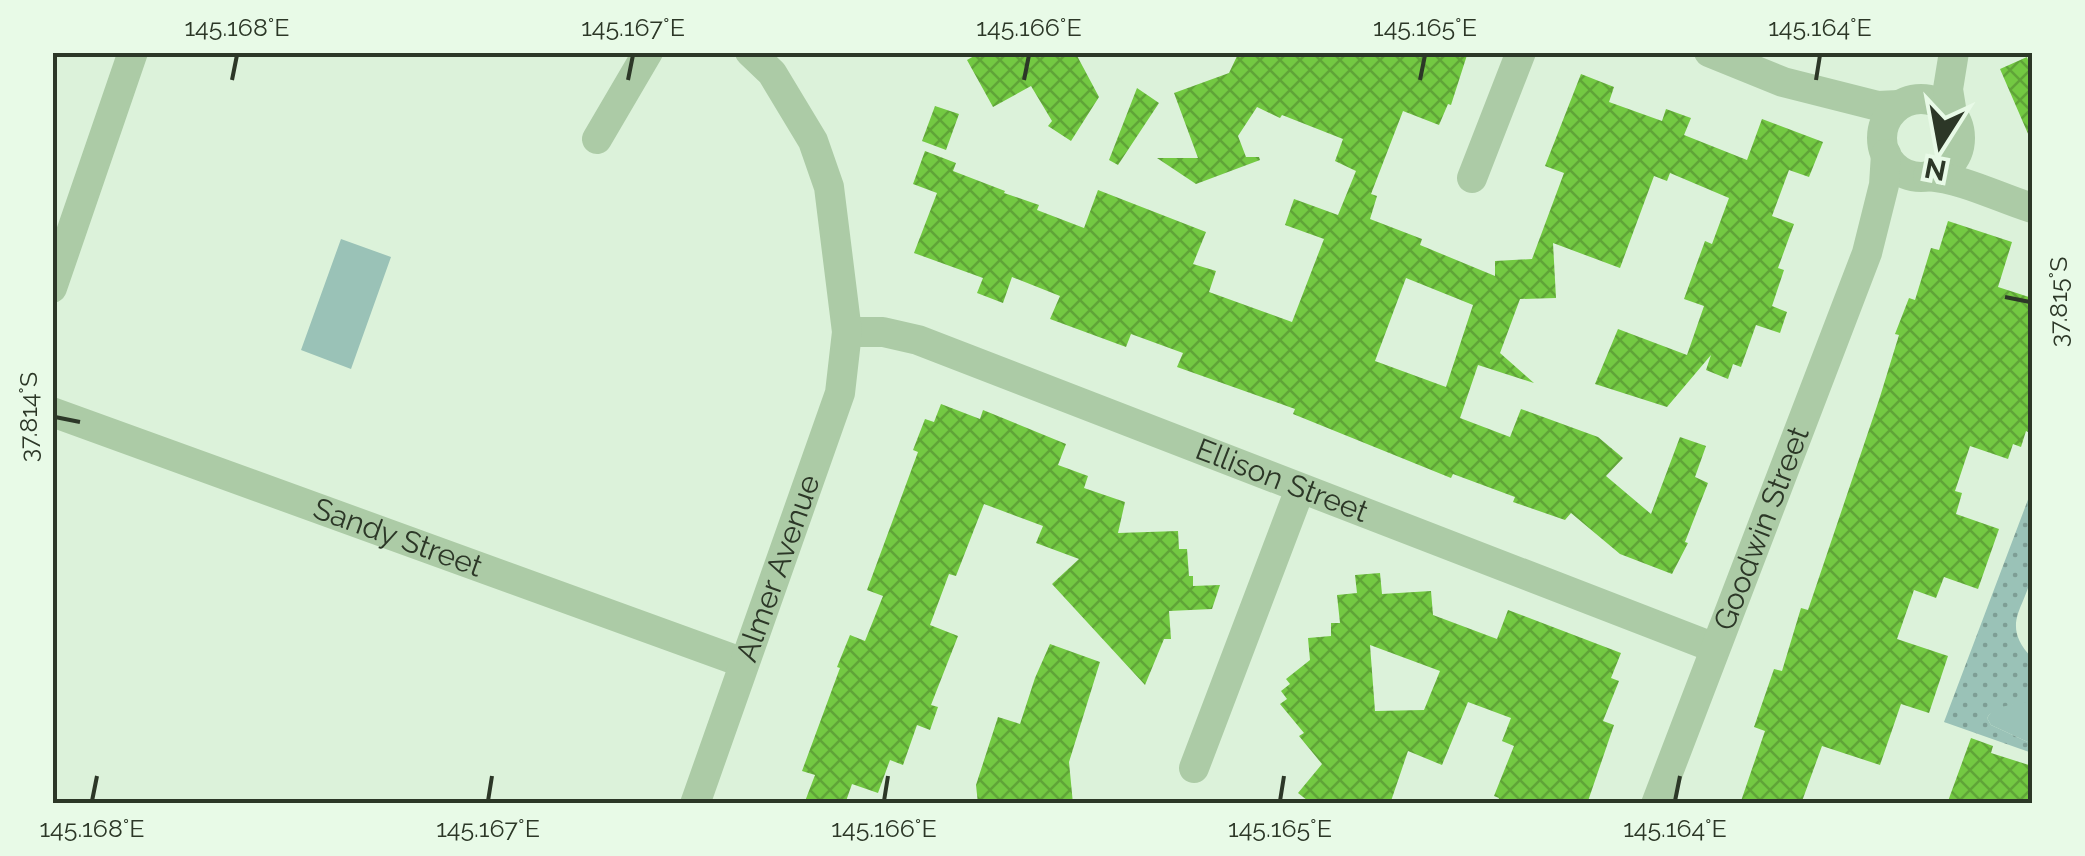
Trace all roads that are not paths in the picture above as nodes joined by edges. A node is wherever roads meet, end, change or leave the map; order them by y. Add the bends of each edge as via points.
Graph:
1 (133, 52) edge
2 (648, 52) edge
3 (750, 52) edge
4 (1522, 52) edge
5 (1709, 52) edge
6 (1938, 52) edge
7 (1954, 52) edge
8 (1783, 82) junction
9 (1907, 102) junction
10 (1956, 124) junction
11 (597, 140) dead end
12 (1884, 152) junction
13 (1925, 176) junction
14 (1472, 178) dead end
15 (2032, 194) edge
16 (2032, 208) edge
17 (1867, 254) junction
18 (52, 288) edge
19 (847, 332) junction
20 (52, 412) edge
21 (1300, 489) junction
22 (1715, 648) junction
23 (744, 662) junction
24 (1194, 768) dead end
25 (695, 804) edge
26 (1656, 804) edge

1 - 18 street
2 - 11 street
3 - 19 street, Almer Avenue via 772,73 813,142 829,187
4 - 14 street
5 - 8 street
6 - 9 street via 1924,89
7 - 10 street via 1948,89
8 - 9 street via 1878,106
8 - 12 street via 1862,123
9 - 10 street via 1937,102
9 - 12 street via 1884,122
10 - 13 street via 1957,154
10 - 15 street via 1986,171
12 - 13 street via 1900,171
12 - 17 street, Goodwin Street
13 - 16 street via 1959,180
13 - 17 street, Goodwin Street via 1912,185
17 - 22 street, Goodwin Street
19 - 21 street, Ellison Street via 918,340
19 - 23 street, Almer Avenue via 840,393
20 - 23 street, Sandy Street
21 - 22 street, Ellison Street
21 - 24 street
22 - 26 street, Goodwin Street
23 - 25 street, Almer Avenue

